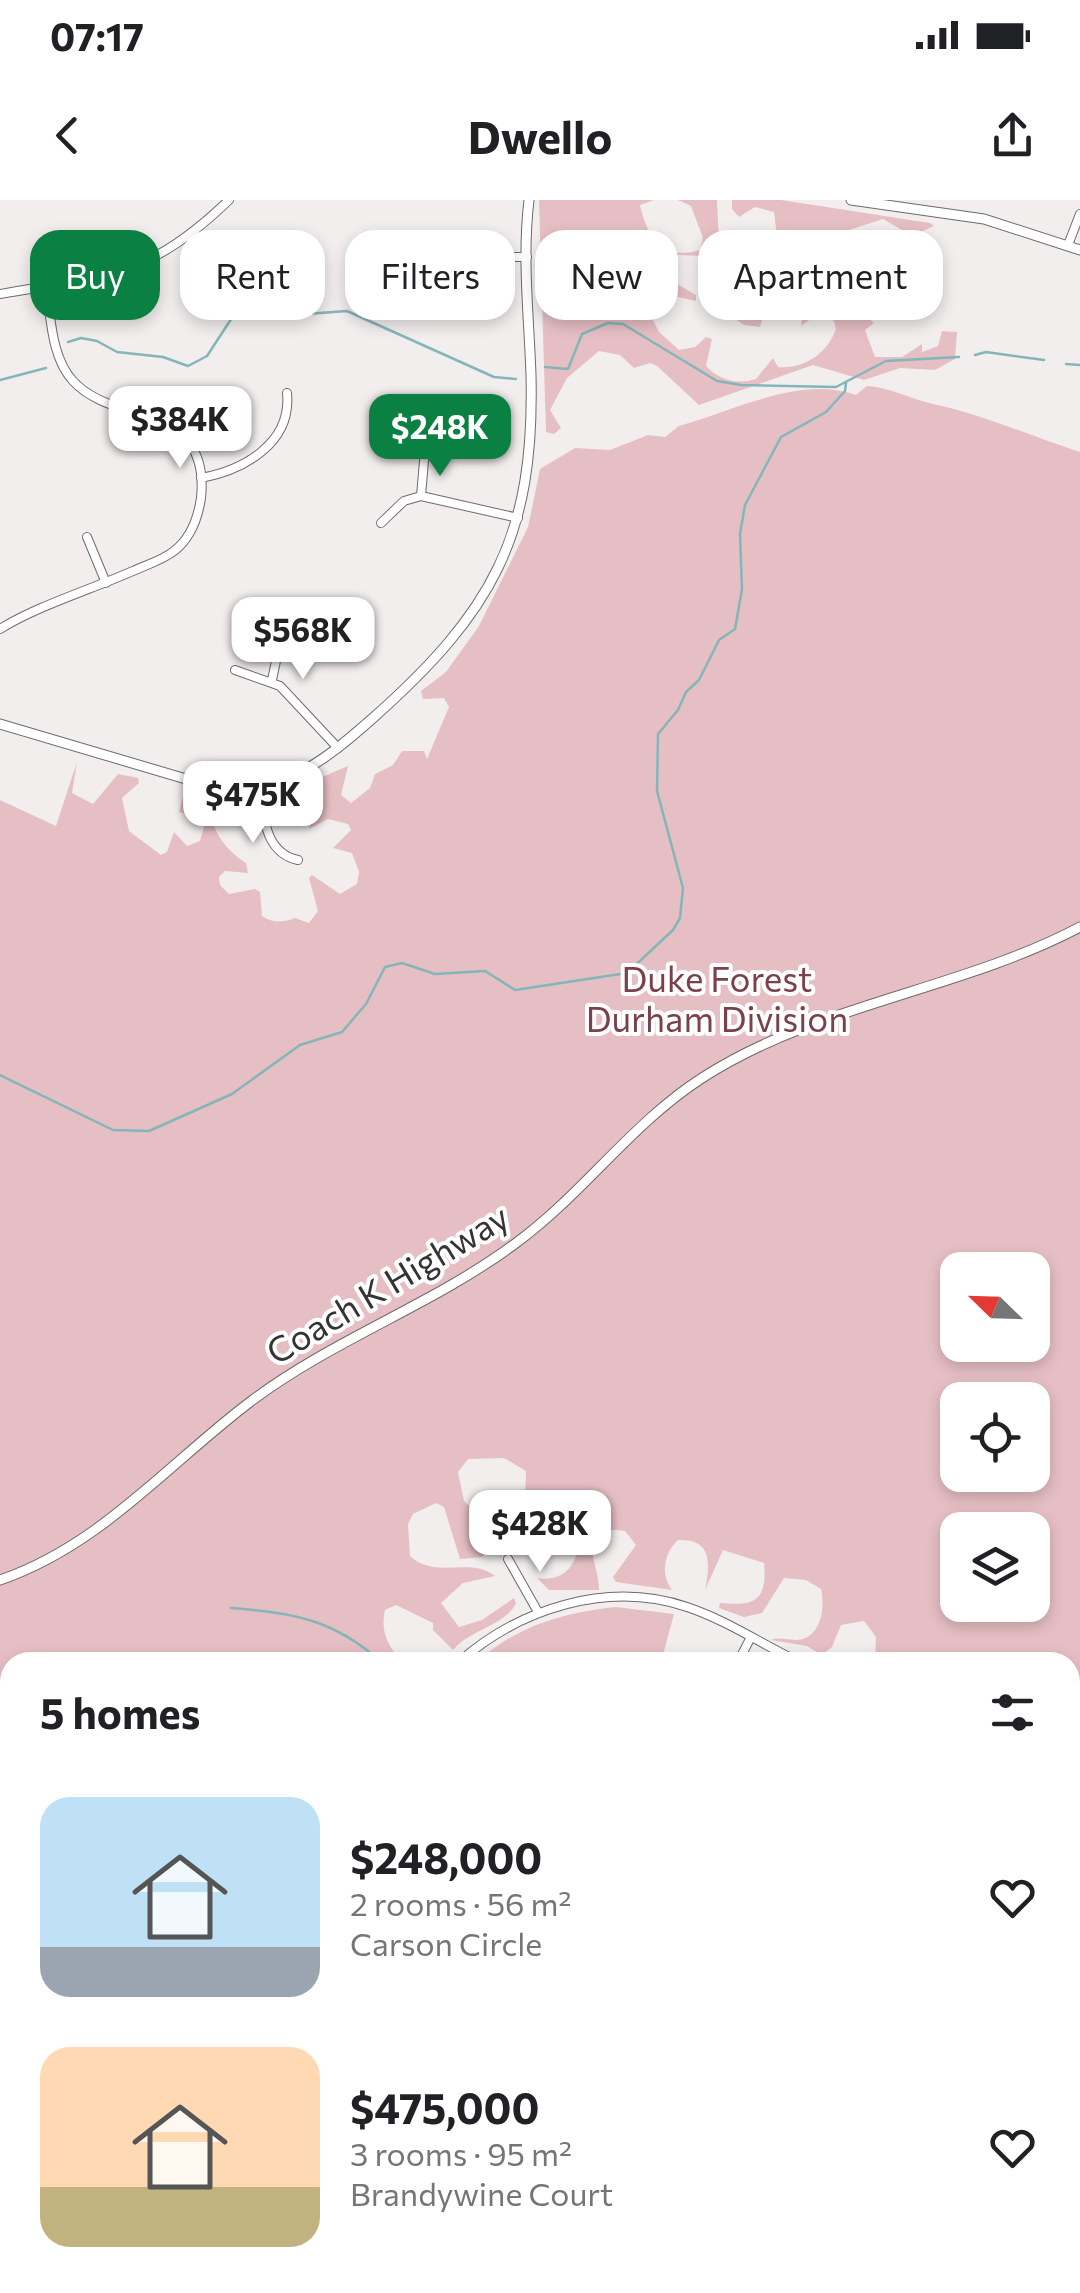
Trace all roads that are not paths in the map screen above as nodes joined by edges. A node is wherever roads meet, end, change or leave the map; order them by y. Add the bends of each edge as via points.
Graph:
1 (229, 200) edge
2 (529, 200) edge
3 (851, 200) edge
4 (1080, 214) edge
5 (1068, 245) junction
6 (1080, 249) edge
7 (160, 256) edge
8 (515, 257) edge
9 (527, 257) junction
10 (30, 289) edge
11 (0, 294) edge
12 (52, 320) edge
13 (287, 393) dead end
14 (427, 426) dead end
15 (201, 478) junction
16 (421, 496) junction
17 (518, 518) junction
18 (381, 523) dead end
19 (87, 537) dead end
20 (106, 583) junction
21 (0, 629) edge
22 (280, 642) dead end
23 (235, 670) dead end
24 (272, 680) junction
25 (0, 724) edge
26 (338, 748) junction
27 (258, 788) junction
28 (298, 860) dead end
29 (1080, 927) edge
30 (508, 1559) dead end
31 (0, 1580) edge
32 (538, 1612) junction
33 (750, 1637) junction
34 (471, 1652) edge
35 (743, 1652) edge
36 (781, 1652) edge

1 - 7 street
2 - 9 street
3 - 5 street via 984,219
4 - 5 street
5 - 6 street
8 - 9 street
9 - 17 street via 531,419
10 - 11 street
12 - 15 street via 69,377 90,396 166,422 191,449
13 - 15 street via 289,412 272,442 235,470
14 - 16 street
15 - 20 street via 198,517 186,540 164,558
16 - 17 street
16 - 18 street via 404,501
17 - 26 street via 488,590 451,644
19 - 20 street
20 - 21 street
22 - 24 street
23 - 24 street
24 - 26 street
25 - 27 street via 213,787
26 - 27 street via 299,776
27 - 28 street via 275,848
29 - 31 street, Coach K Highway via 714,1070 666,1103 517,1242 294,1371 100,1528
30 - 32 street
32 - 33 street via 605,1598 663,1601
32 - 34 street
33 - 35 street
33 - 36 street

